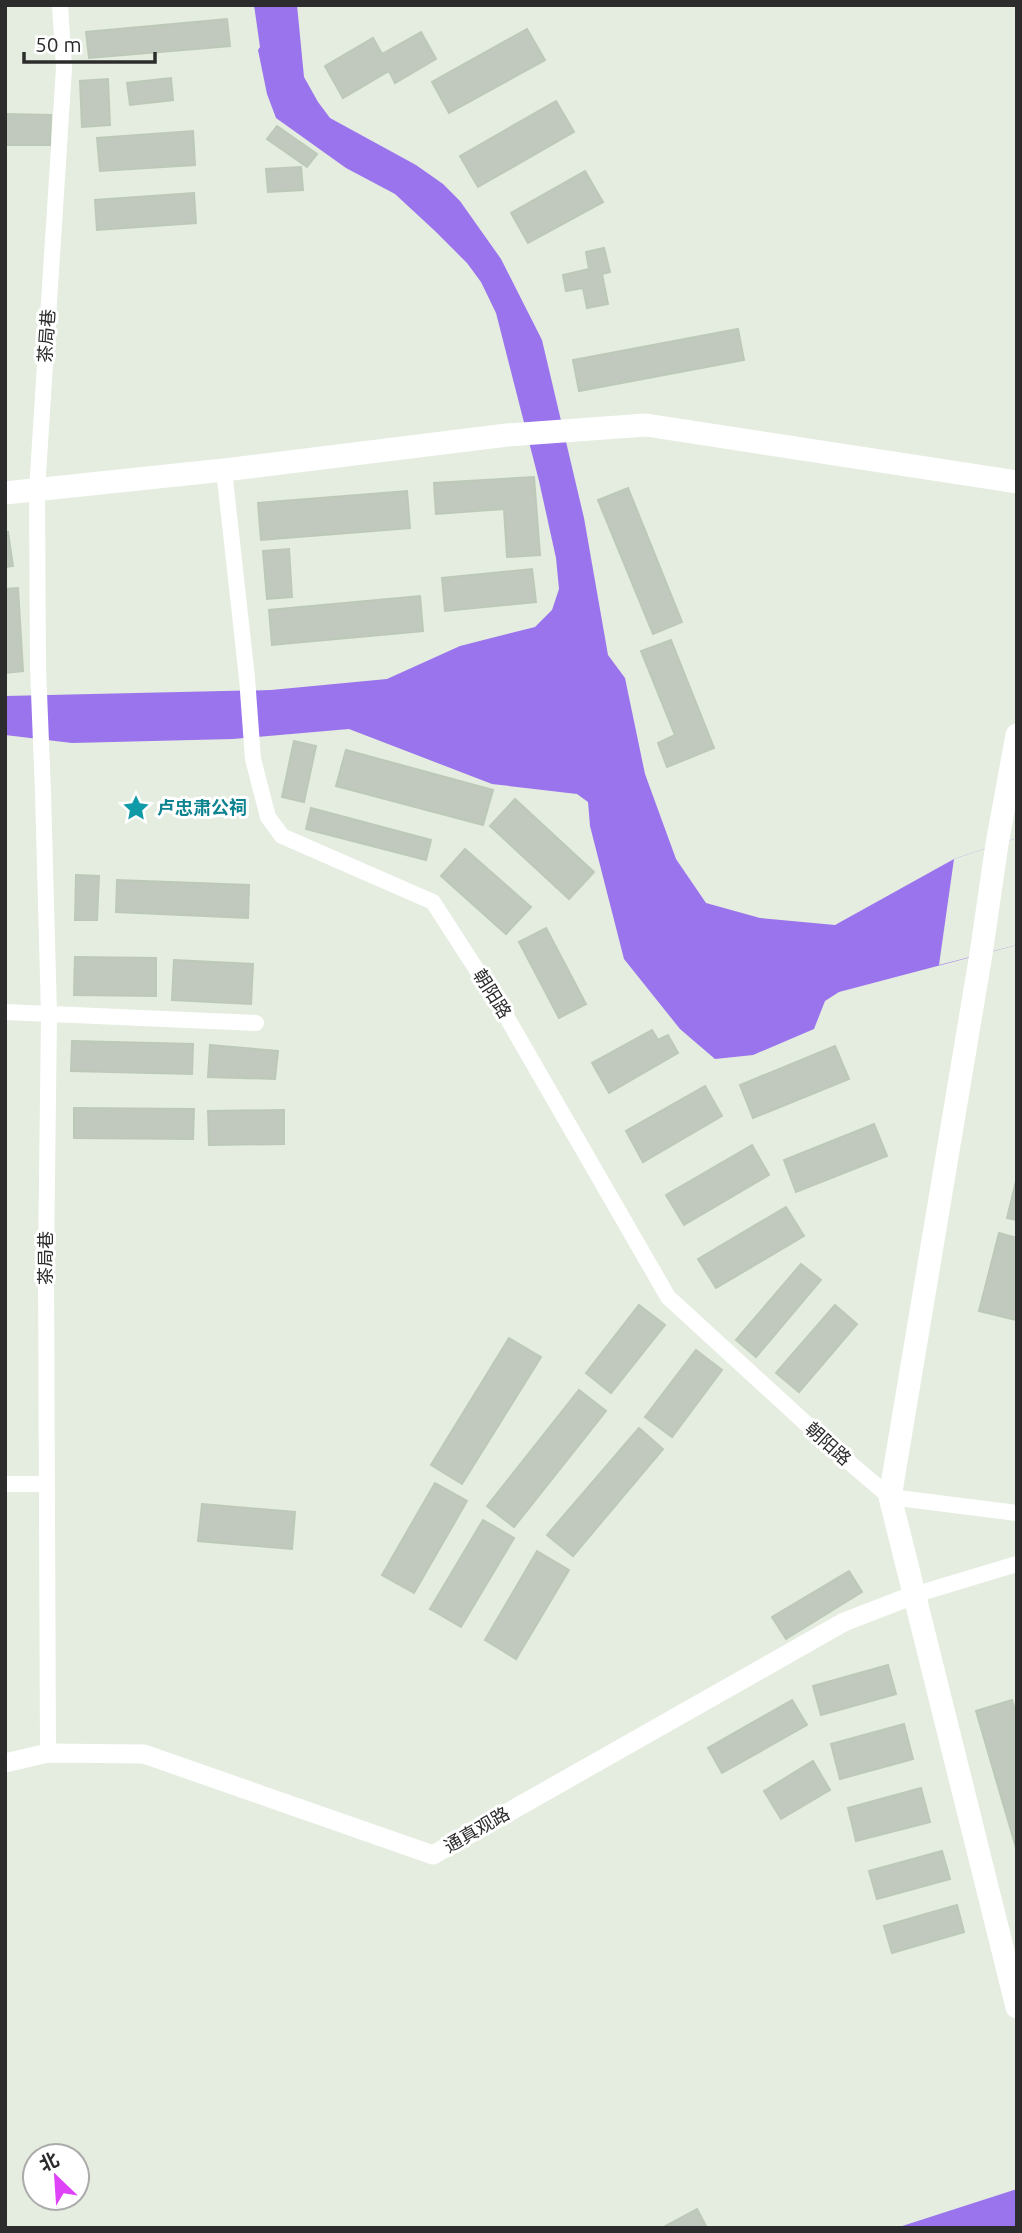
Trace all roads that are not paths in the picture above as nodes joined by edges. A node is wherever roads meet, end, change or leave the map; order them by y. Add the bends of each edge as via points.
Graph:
1 (60, 5) edge
2 (224, 470) junction
3 (1017, 482) edge
4 (37, 490) junction
5 (5, 493) edge
6 (1017, 735) edge
7 (5, 1012) edge
8 (49, 1014) junction
9 (256, 1023) dead end
10 (5, 1484) edge
11 (46, 1484) junction
12 (890, 1497) junction
13 (1017, 1513) edge
14 (1017, 1564) edge
15 (914, 1595) junction
16 (48, 1754) junction
17 (5, 1763) edge
18 (1017, 2007) edge

1 - 4 street, 茶局巷 via 64,68
2 - 3 main road via 507,435 646,425
2 - 4 main road
2 - 12 street, 朝阳路 via 253,759 268,817 282,836 433,902 502,1009 668,1297
4 - 5 main road
4 - 8 street, 茶局巷
6 - 12 main road
7 - 8 street
8 - 9 street
8 - 11 street, 茶局巷
10 - 11 street
11 - 16 street, 茶局巷
12 - 13 street
12 - 15 main road
14 - 15 street
15 - 16 street, 通真观路 via 845,1622 433,1855 144,1754
15 - 18 main road
16 - 17 street, 通真观路

